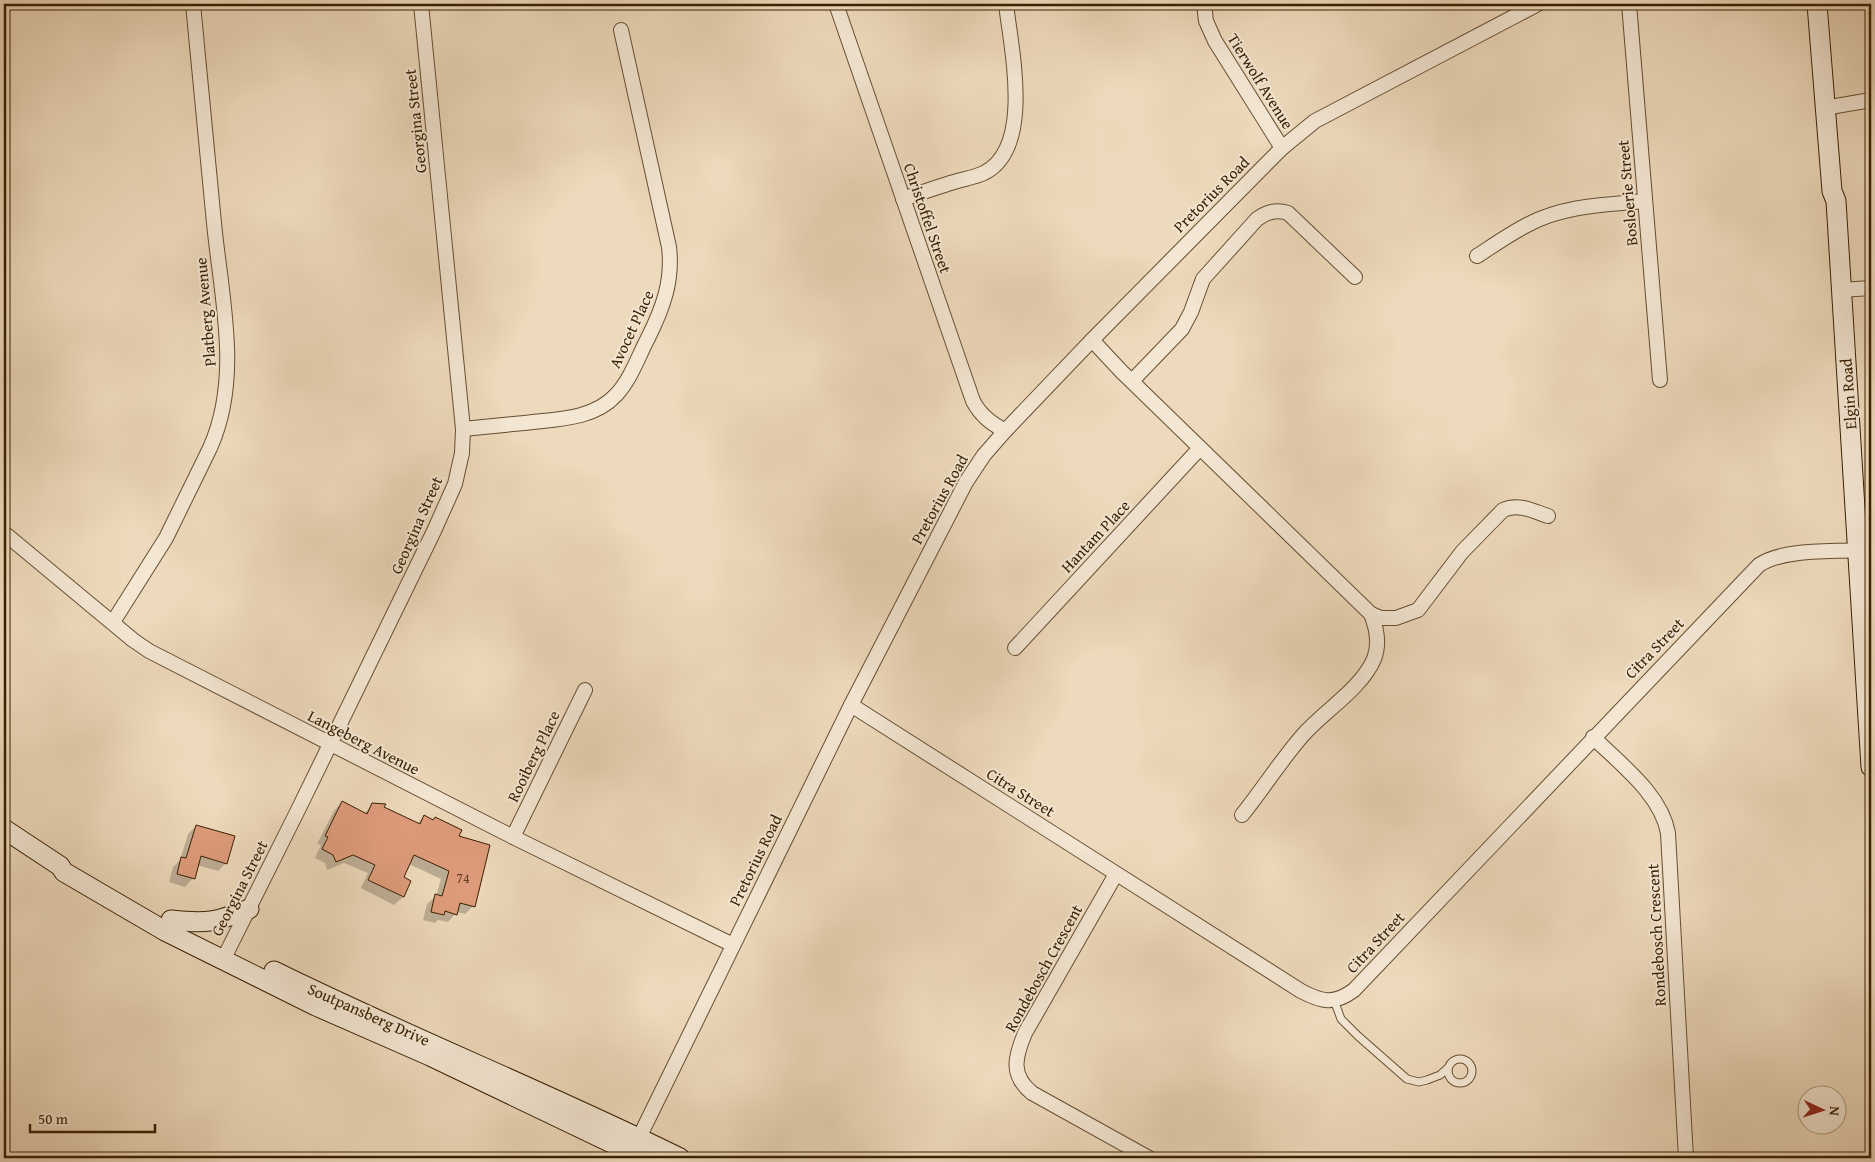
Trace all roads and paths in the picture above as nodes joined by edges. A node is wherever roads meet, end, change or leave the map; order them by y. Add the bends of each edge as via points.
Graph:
1 (193, 4) edge
2 (421, 4) edge
3 (836, 4) edge
4 (1006, 4) edge
5 (1204, 4) edge
6 (1538, 4) edge
7 (1629, 4) edge
8 (1817, 4) edge
9 (1828, 4) edge
10 (621, 30) dead end
11 (1871, 100) edge
12 (1830, 107) junction
13 (1282, 148) junction
14 (903, 199) junction
15 (1645, 200) junction
16 (1477, 256) dead end
17 (1354, 277) dead end
18 (1871, 288) edge
19 (1841, 290) junction
20 (1092, 340) junction
21 (1660, 380) dead end
22 (1132, 382) junction
23 (463, 429) junction
24 (1005, 431) junction
25 (1200, 448) junction
26 (1548, 516) dead end
27 (4, 532) edge
28 (1858, 550) junction
29 (1371, 614) junction
30 (113, 622) junction
31 (1015, 648) dead end
32 (585, 690) dead end
33 (851, 705) junction
34 (1593, 737) junction
35 (1870, 739) edge
36 (330, 744) junction
37 (1871, 767) edge
38 (1242, 815) dead end
39 (4, 829) edge
40 (513, 838) junction
41 (60, 866) junction
42 (1116, 874) junction
43 (249, 909) junction
44 (171, 920) junction
45 (733, 945) junction
46 (225, 954) junction
47 (1334, 1000) junction
48 (1448, 1068) dead end
49 (638, 1150) edge
50 (680, 1158) edge
51 (1148, 1158) edge
52 (1686, 1158) edge

1 - 30 street, Platberg Avenue via 226,323 226,380 216,434 210,448 166,538
2 - 23 street, Georgina Street
3 - 14 street, Christoffel Street
4 - 14 street via 1016,105 1015,125 1009,144 998,162 984,173
5 - 13 street, Tierwolf Avenue via 1206,22 1215,41
6 - 13 street, Pretorius Road via 1315,121
7 - 15 street, Bosloerie Street
8 - 12 street, Elgin Road
9 - 12 street, Elgin Road
10 - 23 street, Avocet Place via 669,247 670,276 663,306 626,382 607,403 573,417
11 - 12 street
12 - 19 street, Elgin Road via 1832,191 1836,201
13 - 20 street, Pretorius Road
14 - 24 street, Christoffel Street via 973,402 988,422
15 - 16 street via 1590,206 1550,215
15 - 21 street, Bosloerie Street
17 - 22 street via 1288,214 1272,211 1264,214 1208,273 1200,284 1182,329
18 - 19 street
19 - 28 street, Elgin Road
20 - 22 street
20 - 24 street, Pretorius Road
22 - 25 street
23 - 36 street, Georgina Street via 455,484
24 - 33 street, Pretorius Road via 966,482
25 - 29 street
25 - 31 street, Hantam Place
26 - 29 street via 1521,507 1503,510 1462,552 1418,610 1396,618
27 - 30 street, Langeberg Avenue
28 - 34 street, Citra Street via 1785,554 1759,565
28 - 35 street, Elgin Road
29 - 38 street via 1376,627 1377,649 1368,669 1302,736
30 - 36 street, Langeberg Avenue via 149,651
32 - 40 street, Rooiberg Place
33 - 42 street, Citra Street
33 - 45 street, Pretorius Road
34 - 47 street, Citra Street via 1354,990 1344,998
34 - 52 street, Rondebosch Crescent via 1643,786 1662,811 1666,822
35 - 37 street, Elgin Road
36 - 40 street, Langeberg Avenue
36 - 43 street, Georgina Street
39 - 41 street, Soutpansberg Drive
40 - 45 street, Langeberg Avenue
41 - 44 street, Soutpansberg Drive via 72,868
41 - 46 street, Soutpansberg Drive via 64,872 165,931
42 - 47 street, Citra Street via 1301,991 1323,1001
42 - 51 street, Rondebosch Crescent via 1025,1033 1016,1068 1023,1086 1032,1093
43 - 44 street via 212,922
43 - 46 street, Georgina Street
44 - 46 street, Soutpansberg Drive
45 - 49 street, Pretorius Road
46 - 49 street, Soutpansberg Drive via 316,1006
47 - 48 lane via 1342,1019 1407,1079 1427,1080
49 - 50 street, Soutpansberg Drive

